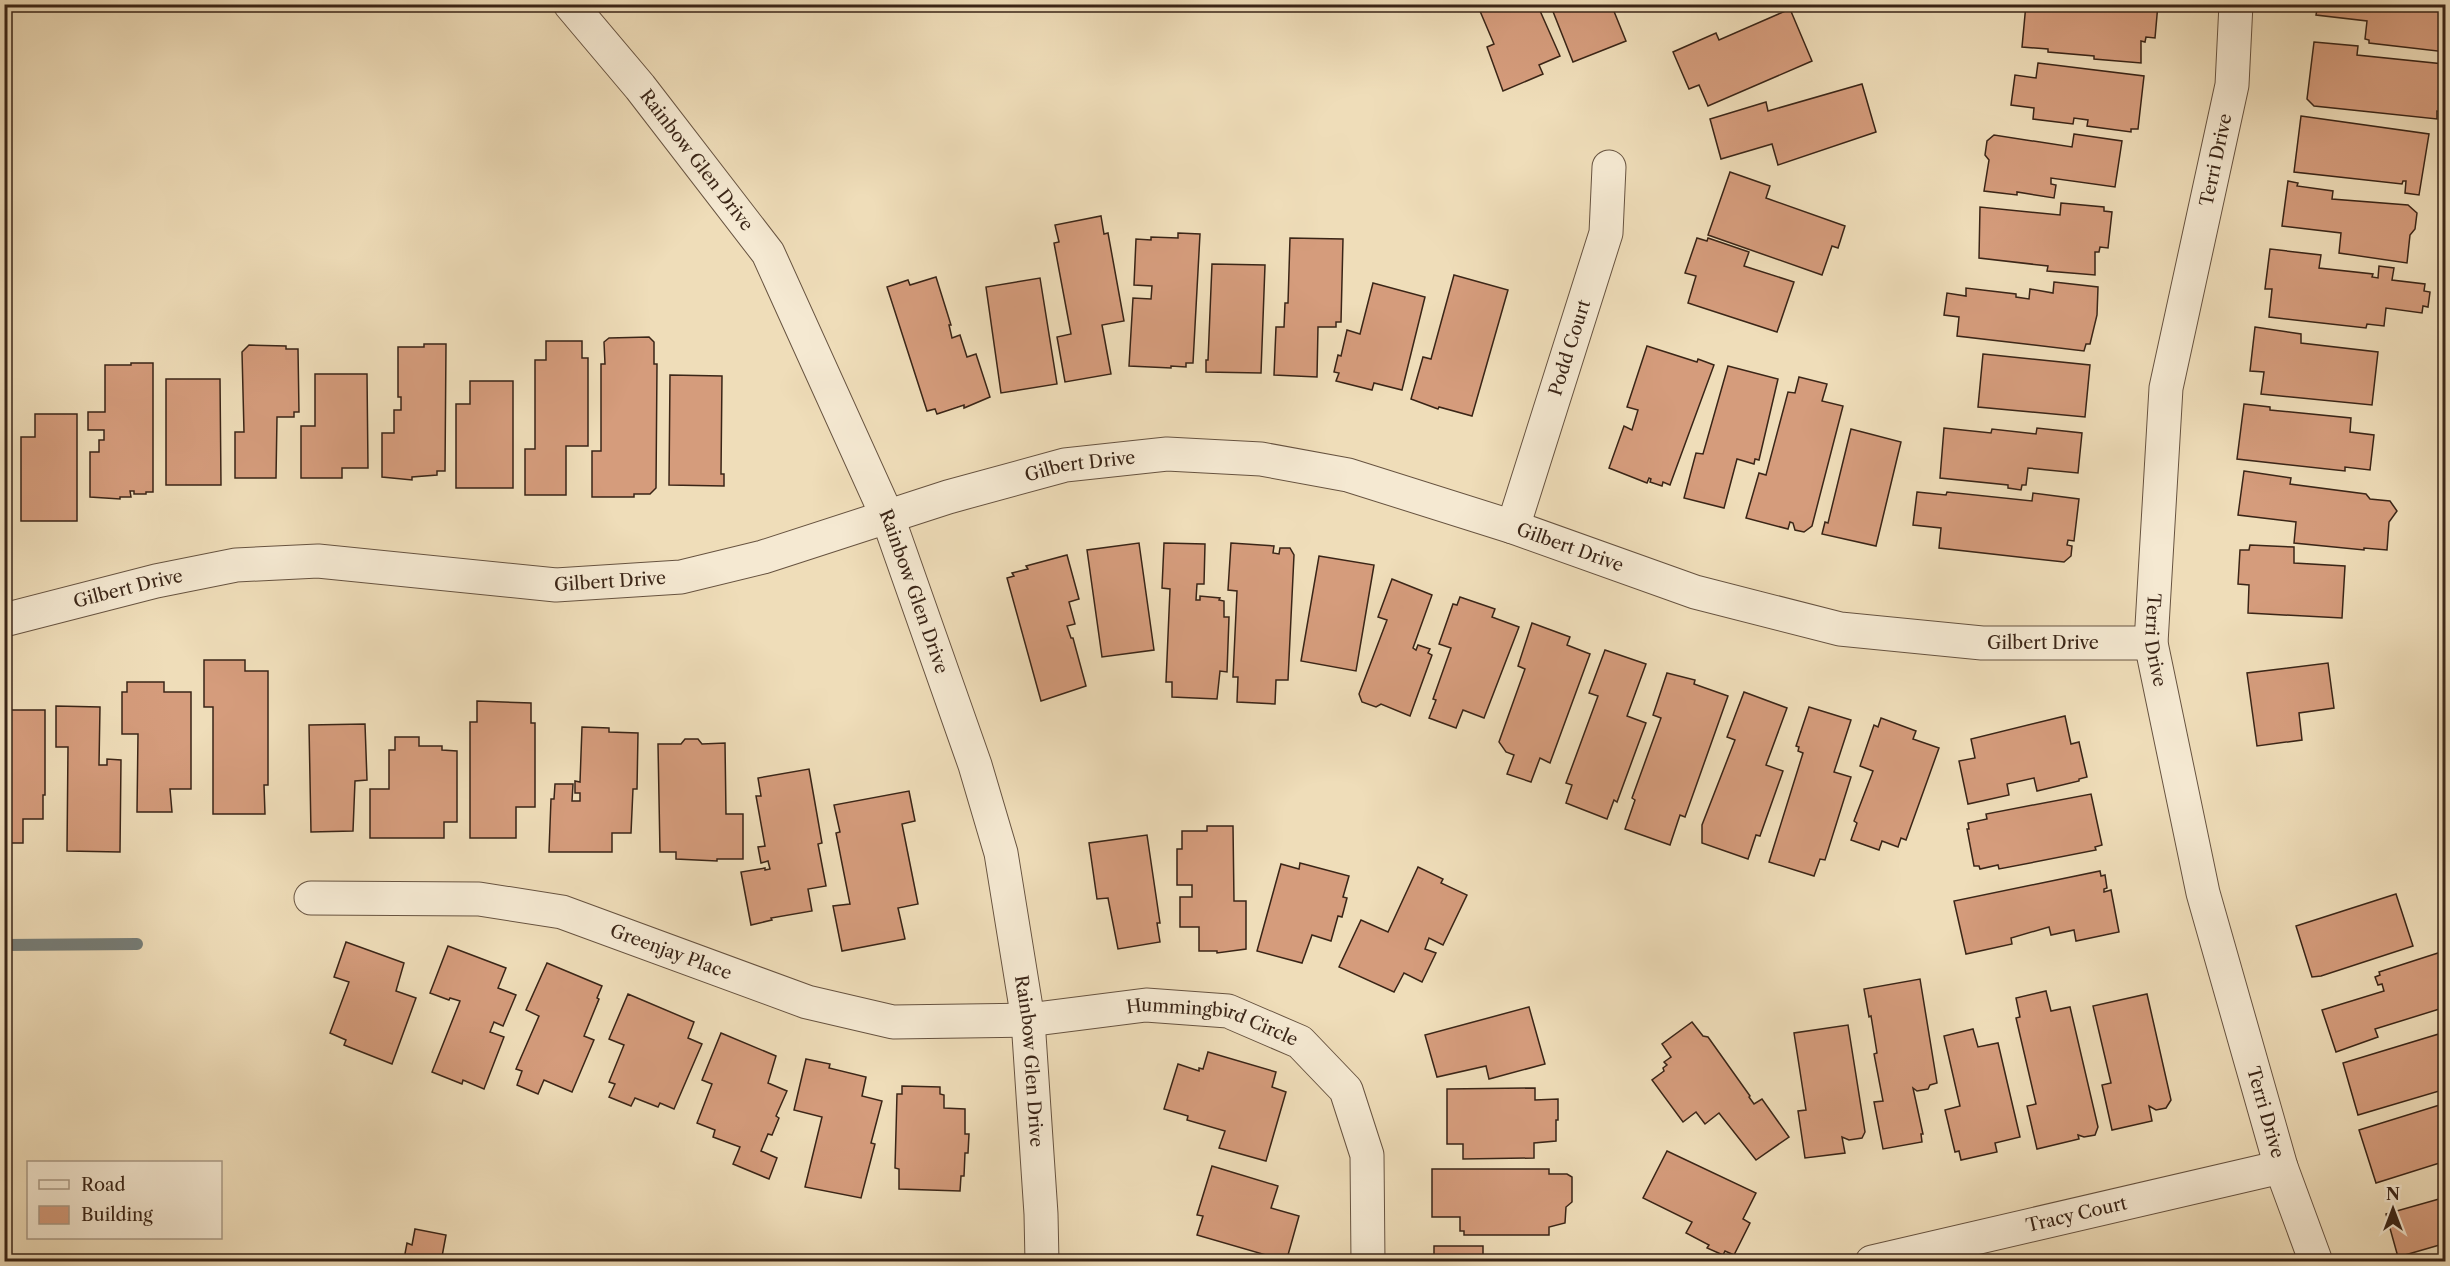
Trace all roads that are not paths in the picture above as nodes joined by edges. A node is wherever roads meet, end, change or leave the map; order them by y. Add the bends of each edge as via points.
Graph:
1 (570, 4) edge
2 (2236, 4) edge
3 (1609, 167) dead end
4 (888, 518) junction
5 (1513, 527) junction
6 (4, 620) edge
7 (2151, 643) junction
8 (311, 898) dead end
9 (1028, 1020) junction
10 (2281, 1167) junction
11 (1042, 1262) edge
12 (1368, 1262) edge
13 (1872, 1262) edge
14 (2316, 1262) edge

1 - 4 street, Rainbow Glen Drive via 640,87 768,253
2 - 7 street, Terri Drive via 2232,85 2166,388
3 - 5 street, Podd Court via 1606,233
4 - 5 street, Gilbert Drive via 1065,465 1167,454 1261,459 1348,476
4 - 6 street, Gilbert Drive via 763,557 681,577 556,585 318,561 236,565
4 - 9 street, Rainbow Glen Drive via 975,765 1001,853
5 - 7 street, Gilbert Drive via 1695,592 1840,629 1982,642
7 - 10 street, Terri Drive via 2203,893
8 - 9 street, Greenjay Place via 479,899 562,912 807,1002 893,1022
9 - 11 street, Rainbow Glen Drive
9 - 12 street, Hummingbird Circle via 1146,1005 1228,1011 1300,1042 1346,1090 1367,1155
10 - 13 street, Tracy Court
10 - 14 street, Terri Drive

